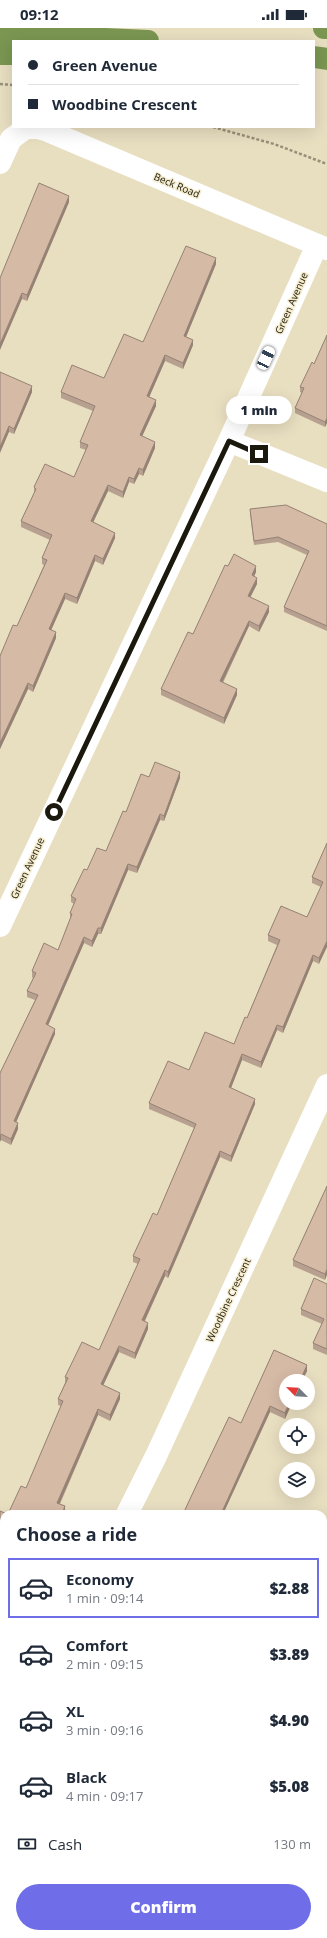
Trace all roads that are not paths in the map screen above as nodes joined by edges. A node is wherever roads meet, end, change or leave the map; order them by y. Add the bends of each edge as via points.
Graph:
1 (0, 34) edge
2 (127, 40) edge
3 (0, 54) edge
4 (12, 54) edge
5 (315, 57) edge
6 (327, 59) edge
7 (0, 163) edge
8 (322, 247) edge
9 (229, 441) junction
10 (327, 481) edge
11 (0, 926) edge
12 (327, 1085) edge
13 (129, 1510) edge

1 - 2 highway
3 - 4 highway
5 - 6 highway
7 - 8 street, Beck Road via 11,139 26,128 38,128
8 - 9 street, Green Avenue
9 - 10 street
9 - 11 street, Green Avenue
12 - 13 street, Woodbine Crescent

